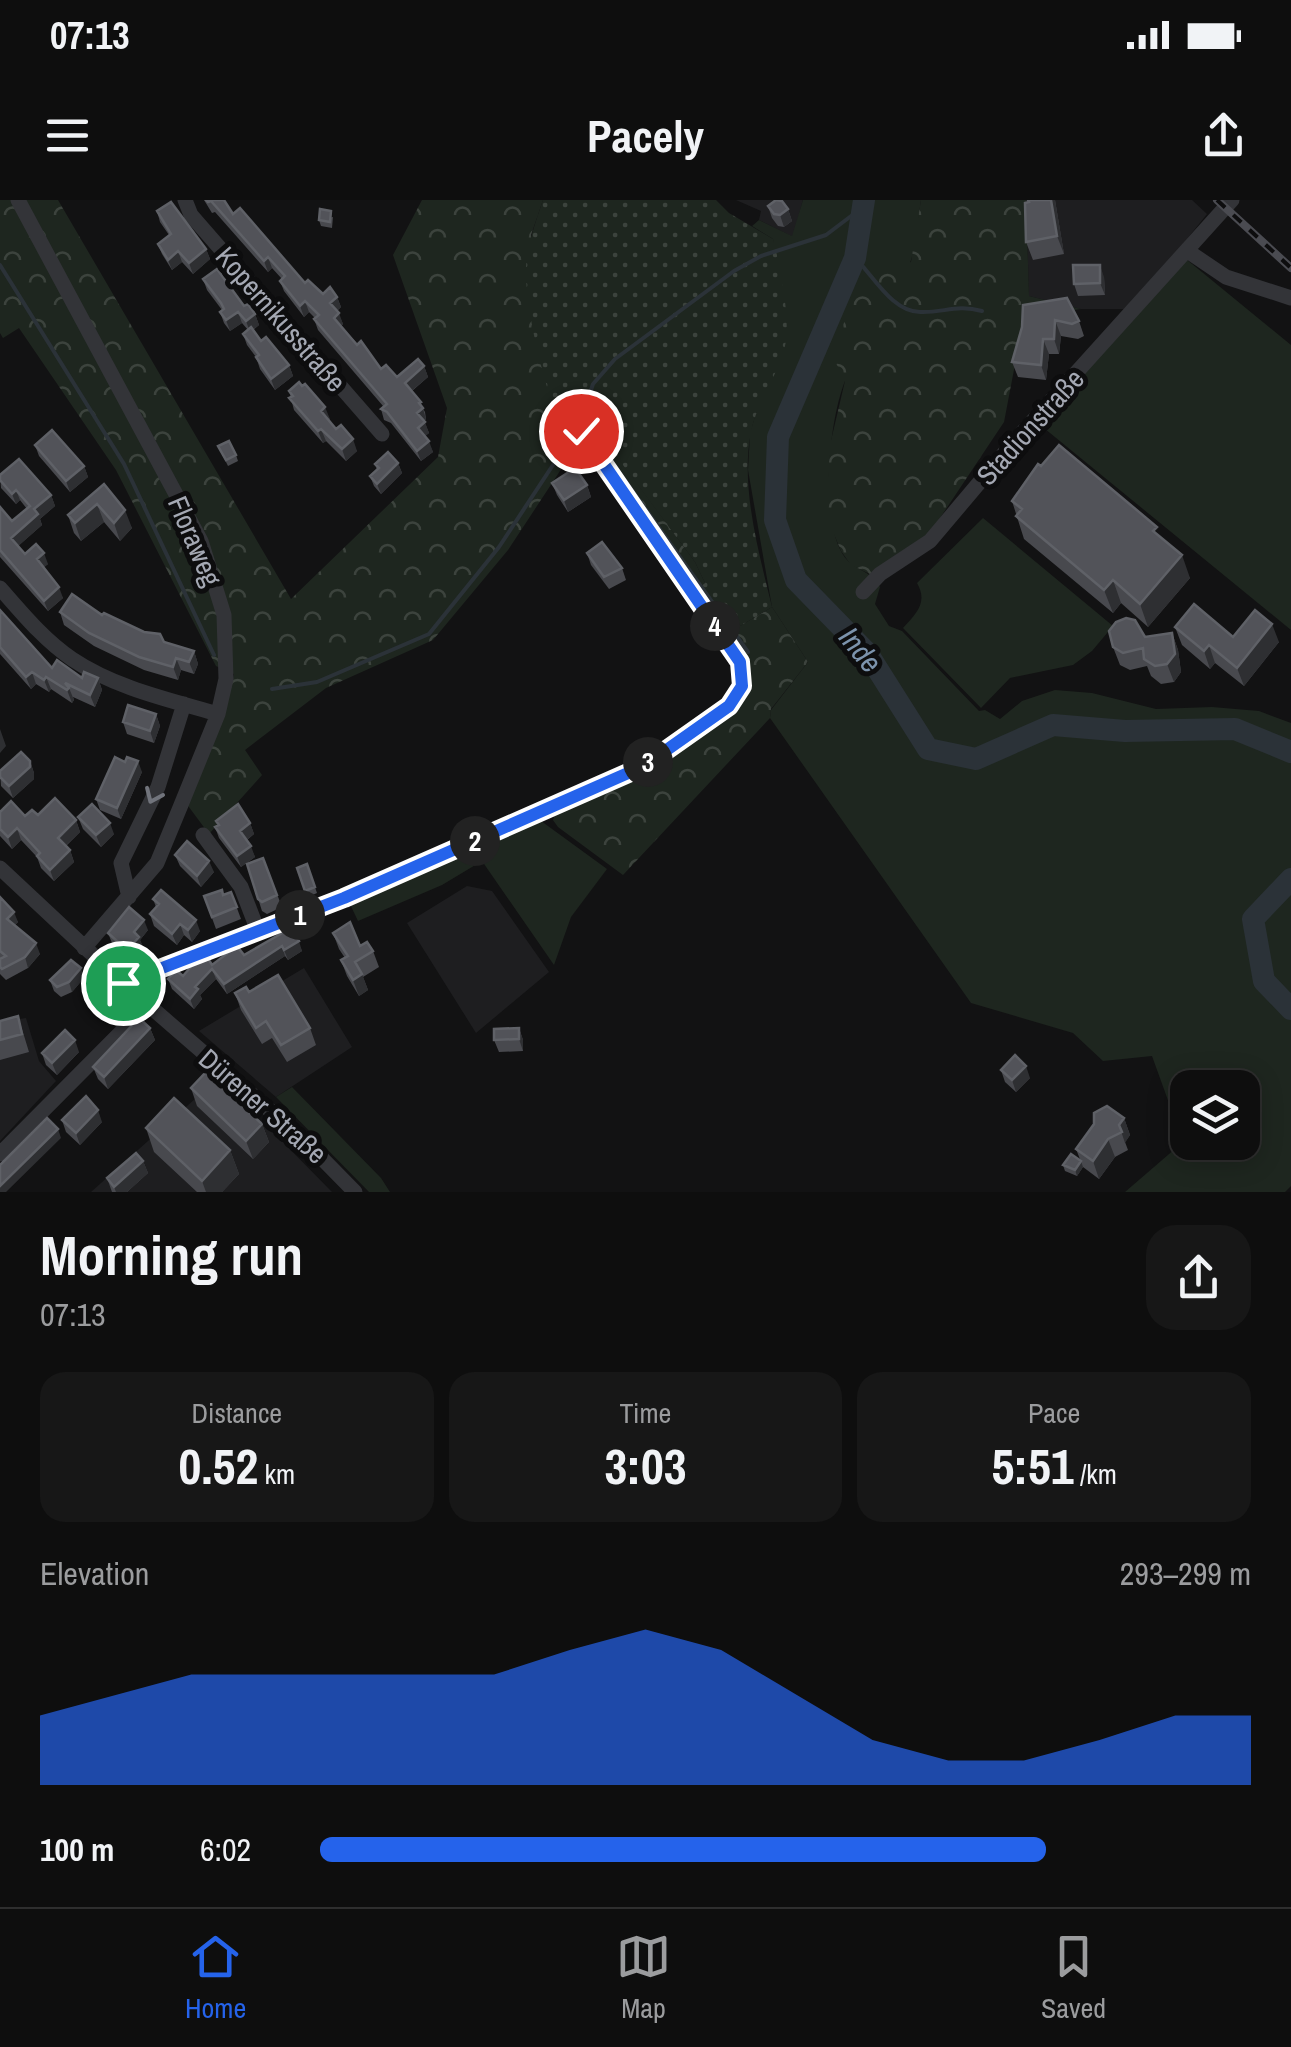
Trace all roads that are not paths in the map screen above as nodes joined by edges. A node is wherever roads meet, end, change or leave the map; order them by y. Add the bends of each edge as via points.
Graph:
1 (18, 200) edge
2 (185, 200) edge
3 (1232, 200) edge
4 (1188, 252) junction
5 (1291, 298) edge
6 (581, 431) dead end
7 (382, 434) dead end
8 (0, 588) edge
9 (863, 592) dead end
10 (184, 704) junction
11 (218, 714) junction
12 (203, 835) dead end
13 (0, 868) edge
14 (129, 897) junction
15 (258, 931) junction
16 (84, 948) junction
17 (123, 983) junction
18 (149, 1004) junction
19 (0, 1154) edge
20 (355, 1192) edge

1 - 11 street, Floraweg via 201,541 224,615 226,679
2 - 7 street, Kopernikusstraße via 191,215
3 - 4 street, Stadionstraße
4 - 5 street via 1226,277
4 - 9 street, Stadionstraße via 930,541
6 - 15 street via 740,662 742,686 729,706 644,766
8 - 10 street via 71,659
10 - 11 street
10 -> 14 street via 158,788 121,863
11 - 14 street, Floraweg via 157,863
12 - 15 street via 241,887
13 - 16 street, Dürener Straße
14 - 16 street, Floraweg
15 - 17 street
16 - 17 street, Dürener Straße
17 - 18 street, Dürener Straße
18 - 19 street
18 - 20 street, Dürener Straße

